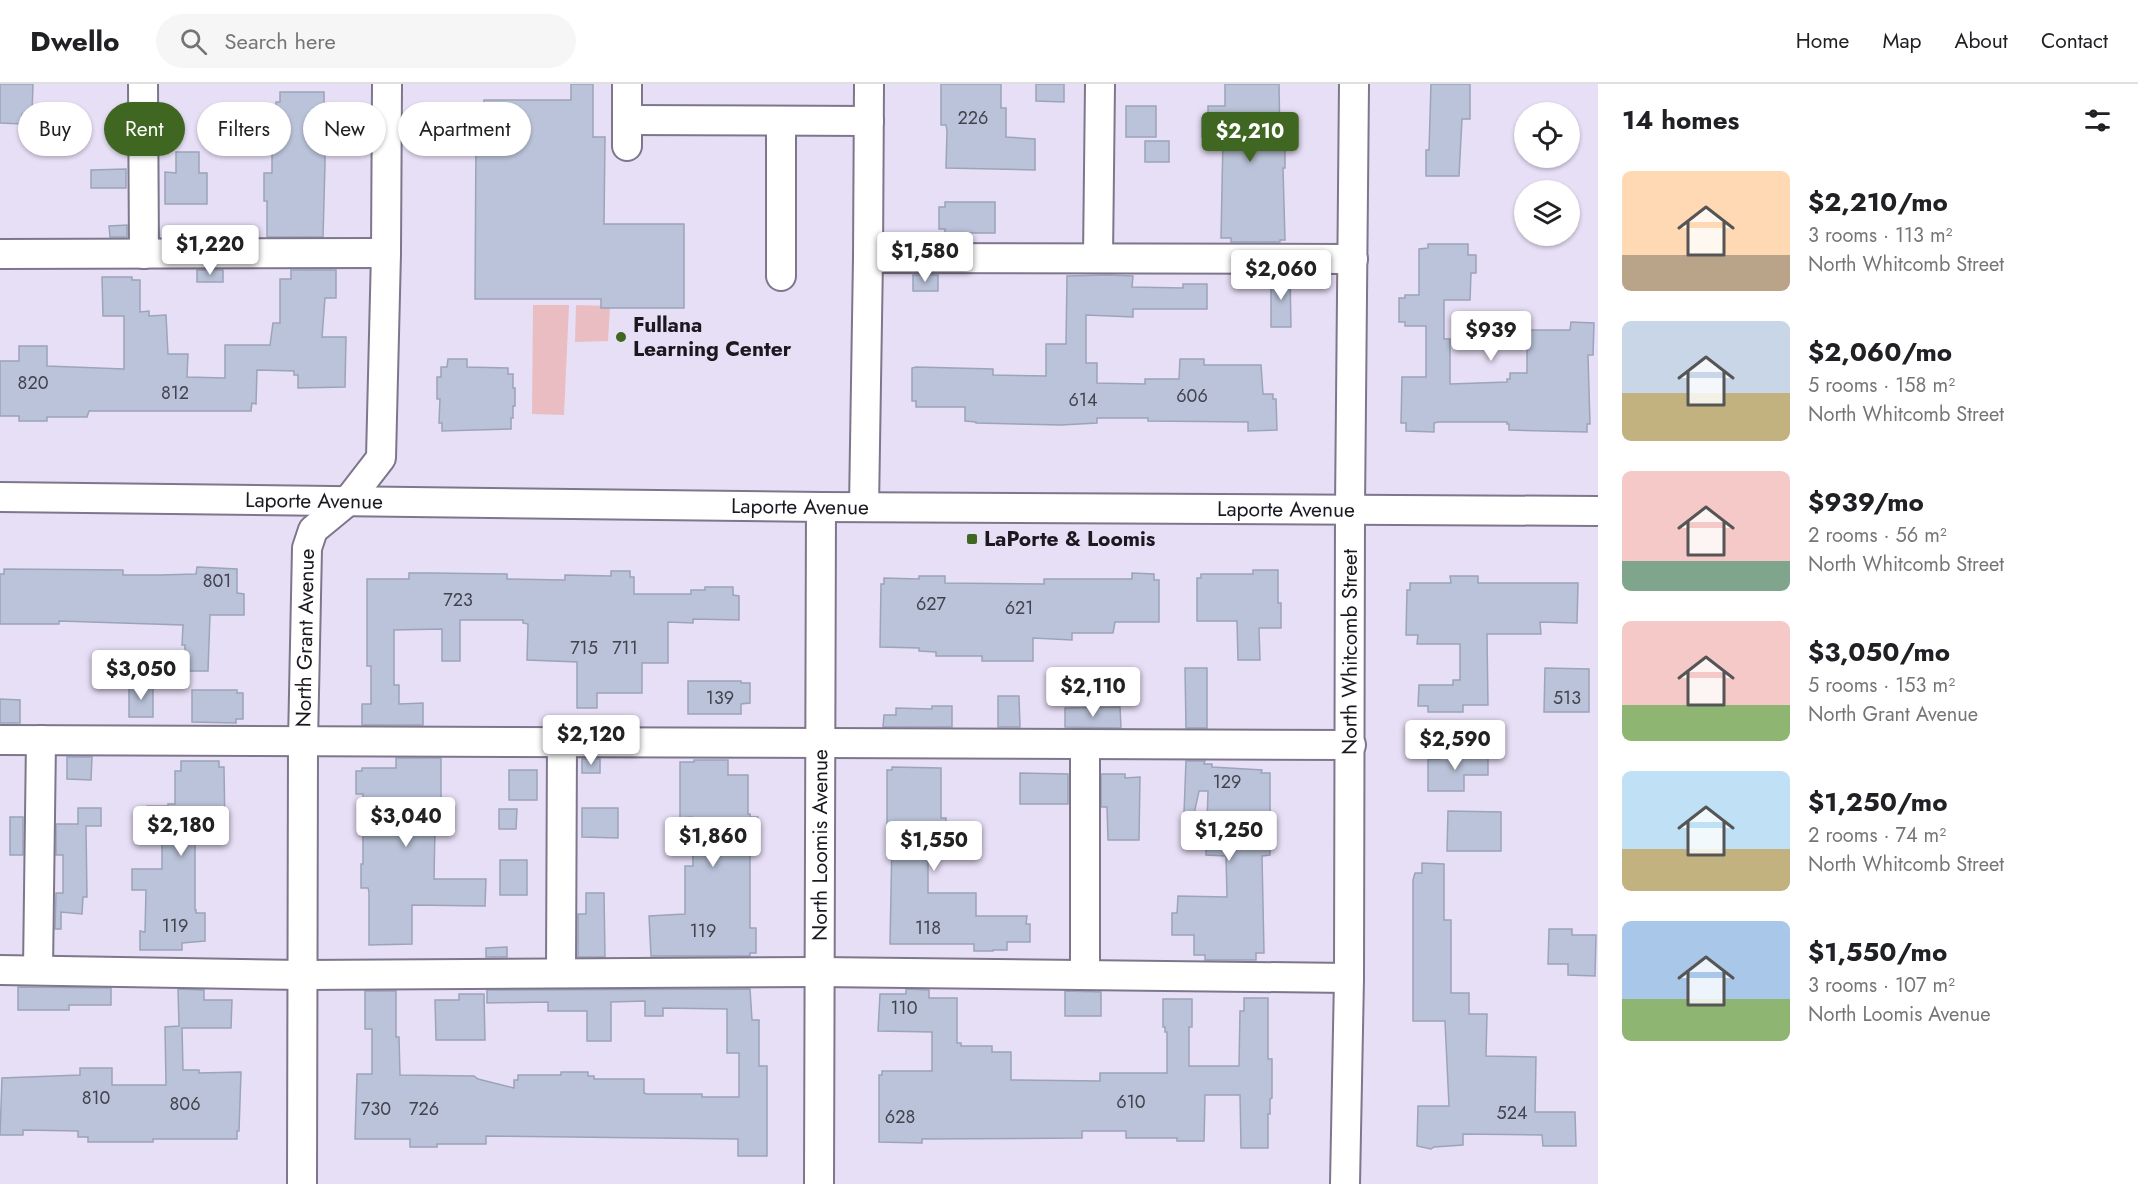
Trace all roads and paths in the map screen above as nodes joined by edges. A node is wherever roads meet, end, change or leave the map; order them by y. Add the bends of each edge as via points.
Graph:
1 (143, 84) edge
2 (387, 84) edge
3 (627, 84) edge
4 (869, 84) edge
5 (1100, 84) edge
6 (1354, 84) edge
7 (781, 121) junction
8 (869, 121) junction
9 (386, 253) junction
10 (0, 254) edge
11 (144, 255) junction
12 (868, 258) junction
13 (1098, 258) junction
14 (1353, 259) junction
15 (781, 276) dead end
16 (0, 497) edge
17 (347, 502) junction
18 (821, 507) junction
19 (864, 507) junction
20 (1350, 508) junction
21 (1598, 511) edge
22 (0, 740) edge
23 (41, 740) junction
24 (303, 741) junction
25 (562, 741) junction
26 (820, 744) junction
27 (1085, 744) junction
28 (1351, 745) junction
29 (0, 970) edge
30 (38, 970) junction
31 (819, 972) junction
32 (561, 974) junction
33 (303, 975) junction
34 (1085, 975) junction
35 (1349, 978) junction
36 (302, 1184) edge
37 (819, 1184) edge
38 (1345, 1184) edge

1 - 11 street
2 - 9 street, North Grant Avenue
3 - 7 street via 627,133
4 - 8 street
5 - 13 street
6 - 14 street, North Whitcomb Street
7 - 8 street
7 - 15 street
8 - 12 street
9 - 11 street
9 - 17 street, North Grant Avenue via 381,458
10 - 11 street
12 - 13 street
12 - 19 street
13 - 14 street
14 - 20 street, North Whitcomb Street
16 - 17 street, Laporte Avenue
17 - 18 street, Laporte Avenue
17 - 24 street, North Grant Avenue via 313,530 307,548
18 - 19 street, Laporte Avenue
18 - 26 street, North Loomis Avenue
19 - 20 street, Laporte Avenue
20 - 21 street, Laporte Avenue
20 - 28 street, North Whitcomb Street
22 - 23 street
23 - 24 street
23 - 30 street
24 - 25 street
24 - 33 street, North Grant Avenue
25 - 26 street
25 - 32 street
26 - 27 street
26 - 31 street, North Loomis Avenue
27 - 28 street
27 - 34 street
28 - 35 street, North Whitcomb Street
29 - 30 street
30 - 33 street
31 - 32 street
31 - 34 street
31 - 37 street, North Loomis Avenue
32 - 33 street
33 - 36 street, North Grant Avenue
34 - 35 street
35 - 38 street, North Whitcomb Street

